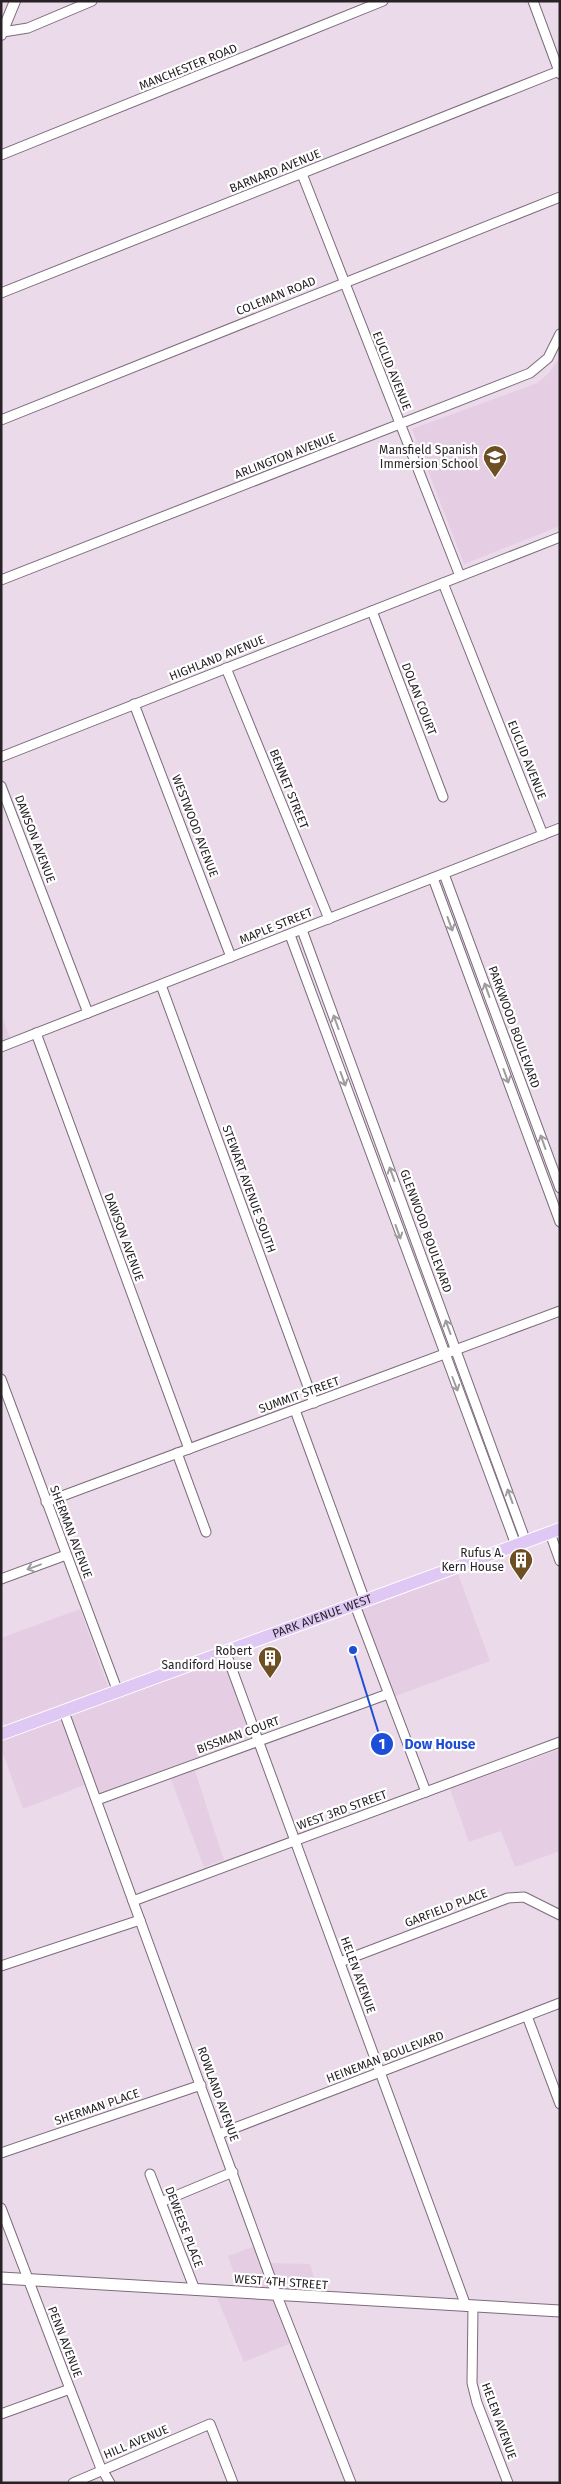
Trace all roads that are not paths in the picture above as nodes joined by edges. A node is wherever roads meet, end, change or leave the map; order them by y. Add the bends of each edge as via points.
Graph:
1 (15, 1) edge
2 (92, 1) edge
3 (383, 1) edge
4 (533, 1) edge
5 (2, 34) edge
6 (559, 72) edge
7 (1, 156) edge
8 (302, 174) junction
9 (560, 197) edge
10 (343, 283) junction
11 (1, 293) edge
12 (560, 334) edge
13 (1, 420) edge
14 (400, 424) junction
15 (560, 537) edge
16 (460, 576) junction
17 (1, 580) edge
18 (443, 583) junction
19 (372, 611) junction
20 (226, 668) junction
21 (134, 704) junction
22 (1, 757) edge
23 (1, 786) edge
24 (443, 797) dead end
25 (560, 828) edge
26 (543, 835) junction
27 (444, 874) junction
28 (433, 878) junction
29 (329, 919) junction
30 (302, 930) junction
31 (290, 935) junction
32 (231, 958) junction
33 (161, 985) junction
34 (88, 1013) junction
35 (36, 1033) junction
36 (1, 1047) edge
37 (560, 1188) edge
38 (560, 1222) edge
39 (560, 1312) edge
40 (456, 1350) junction
41 (444, 1355) junction
42 (1, 1379) edge
43 (314, 1403) junction
44 (295, 1410) junction
45 (189, 1449) junction
46 (178, 1454) junction
47 (46, 1502) junction
48 (555, 1531) edge
49 (206, 1532) dead end
50 (521, 1544) junction
51 (66, 1555) junction
52 (560, 1561) edge
53 (1, 1579) edge
54 (360, 1603) junction
55 (226, 1652) junction
56 (118, 1692) junction
57 (388, 1694) junction
58 (64, 1712) junction
59 (1, 1734) edge
60 (258, 1741) junction
61 (560, 1742) edge
62 (426, 1792) junction
63 (96, 1800) junction
64 (295, 1841) junction
65 (133, 1901) junction
66 (560, 1916) edge
67 (140, 1920) junction
68 (340, 1962) junction
69 (1, 1966) edge
70 (560, 2003) edge
71 (527, 2016) junction
72 (380, 2072) junction
73 (201, 2085) junction
74 (560, 2104) edge
75 (219, 2134) junction
76 (1, 2153) edge
77 (233, 2172) junction
78 (150, 2174) dead end
79 (161, 2202) junction
80 (1, 2208) edge
81 (1, 2278) edge
82 (28, 2280) junction
83 (196, 2290) junction
84 (277, 2296) junction
85 (470, 2307) junction
86 (560, 2312) edge
87 (70, 2389) junction
88 (1, 2414) edge
89 (103, 2470) junction
90 (73, 2483) edge
91 (110, 2483) edge
92 (233, 2483) edge
93 (351, 2483) edge
94 (508, 2483) edge

1 - 5 street
2 - 5 street via 28,28
3 - 7 street, MANCHESTER ROAD
4 - 6 street
6 - 8 street, BARNARD AVENUE
8 - 10 street, EUCLID AVENUE
8 - 11 street, BARNARD AVENUE
9 - 10 street, COLEMAN ROAD
10 - 13 street, COLEMAN ROAD
10 - 14 street, EUCLID AVENUE
12 - 14 street, ARLINGTON AVENUE via 548,358 537,369
14 - 16 street, EUCLID AVENUE
14 - 17 street, ARLINGTON AVENUE
15 - 16 street
16 - 18 street, HIGHLAND AVENUE
18 - 19 street, HIGHLAND AVENUE
18 - 26 street, EUCLID AVENUE
19 - 20 street, HIGHLAND AVENUE
19 - 24 street, DOLAN COURT
20 - 21 street, HIGHLAND AVENUE
20 - 29 street, BENNET STREET
21 - 22 street, HIGHLAND AVENUE
21 - 32 street, WESTWOOD AVENUE
23 - 34 street, DAWSON AVENUE
25 - 26 street, MAPLE STREET
26 - 27 street, MAPLE STREET
27 - 28 street, MAPLE STREET
37 -> 27 street, PARKWOOD BOULEVARD
28 - 29 street, MAPLE STREET
28 -> 38 street
29 - 30 street, MAPLE STREET
30 - 31 street, MAPLE STREET
40 -> 30 street, GLENWOOD BOULEVARD
31 - 32 street, MAPLE STREET
31 -> 41 street, GLENWOOD BOULEVARD
32 - 33 street, MAPLE STREET
33 - 34 street, MAPLE STREET
33 - 43 street, STEWART AVENUE SOUTH
34 - 35 street, MAPLE STREET
35 - 36 street, MAPLE STREET
35 - 45 street, DAWSON AVENUE
39 - 40 street, SUMMIT STREET
40 - 41 street, SUMMIT STREET
50 -> 40 street, GLENWOOD BOULEVARD
41 - 43 street, SUMMIT STREET
41 -> 50 street, GLENWOOD BOULEVARD
42 - 47 street, SHERMAN AVENUE
43 - 44 street, SUMMIT STREET
44 - 45 street, SUMMIT STREET
44 - 54 street
45 - 46 street, SUMMIT STREET
46 - 47 street, SUMMIT STREET
46 - 49 street
47 - 51 street, SHERMAN AVENUE
48 - 50 main road, PARK AVENUE WEST
48 - 52 street
50 - 54 main road, PARK AVENUE WEST
51 -> 53 street
51 - 56 street, SHERMAN AVENUE
54 - 55 main road, PARK AVENUE WEST
54 - 57 street
55 - 56 main road, PARK AVENUE WEST
55 - 60 street, HELEN AVENUE
56 - 58 main road, PARK AVENUE WEST
57 - 60 street, BISSMAN COURT
57 - 62 street
58 - 59 main road, PARK AVENUE WEST
58 - 63 street, ROWLAND AVENUE
60 - 63 street, BISSMAN COURT
60 - 64 street, HELEN AVENUE
61 - 62 street, WEST 3RD STREET
62 - 64 street, WEST 3RD STREET
63 - 65 street, ROWLAND AVENUE
64 - 65 street, WEST 3RD STREET
64 - 68 street, HELEN AVENUE
65 - 67 street, ROWLAND AVENUE
66 - 68 street, GARFIELD PLACE via 524,1897 508,1898
67 - 69 street
67 - 73 street, ROWLAND AVENUE
68 - 72 street, HELEN AVENUE
70 - 71 street, HEINEMAN BOULEVARD
71 - 72 street, HEINEMAN BOULEVARD
71 - 74 street
72 - 75 street, HEINEMAN BOULEVARD
72 - 85 street, HELEN AVENUE
73 - 75 street, ROWLAND AVENUE
73 - 76 street, SHERMAN PLACE
75 - 77 street, ROWLAND AVENUE
77 - 79 street
77 - 84 street, ROWLAND AVENUE
78 - 79 street, DEWEESE PLACE
79 - 83 street, DEWEESE PLACE
80 - 82 street, PENN AVENUE
81 - 82 main road, WEST 4TH STREET
82 - 83 main road, WEST 4TH STREET
82 - 87 street, PENN AVENUE
83 - 84 main road, WEST 4TH STREET
84 - 85 main road, WEST 4TH STREET
84 - 93 street, ROWLAND AVENUE
85 - 86 main road, WEST 4TH STREET
85 - 94 street, HELEN AVENUE via 473,2389
87 - 88 street
87 - 89 street, PENN AVENUE
89 - 90 street, HILL AVENUE
89 - 91 street, PENN AVENUE
89 - 92 street, HILL AVENUE via 210,2424

